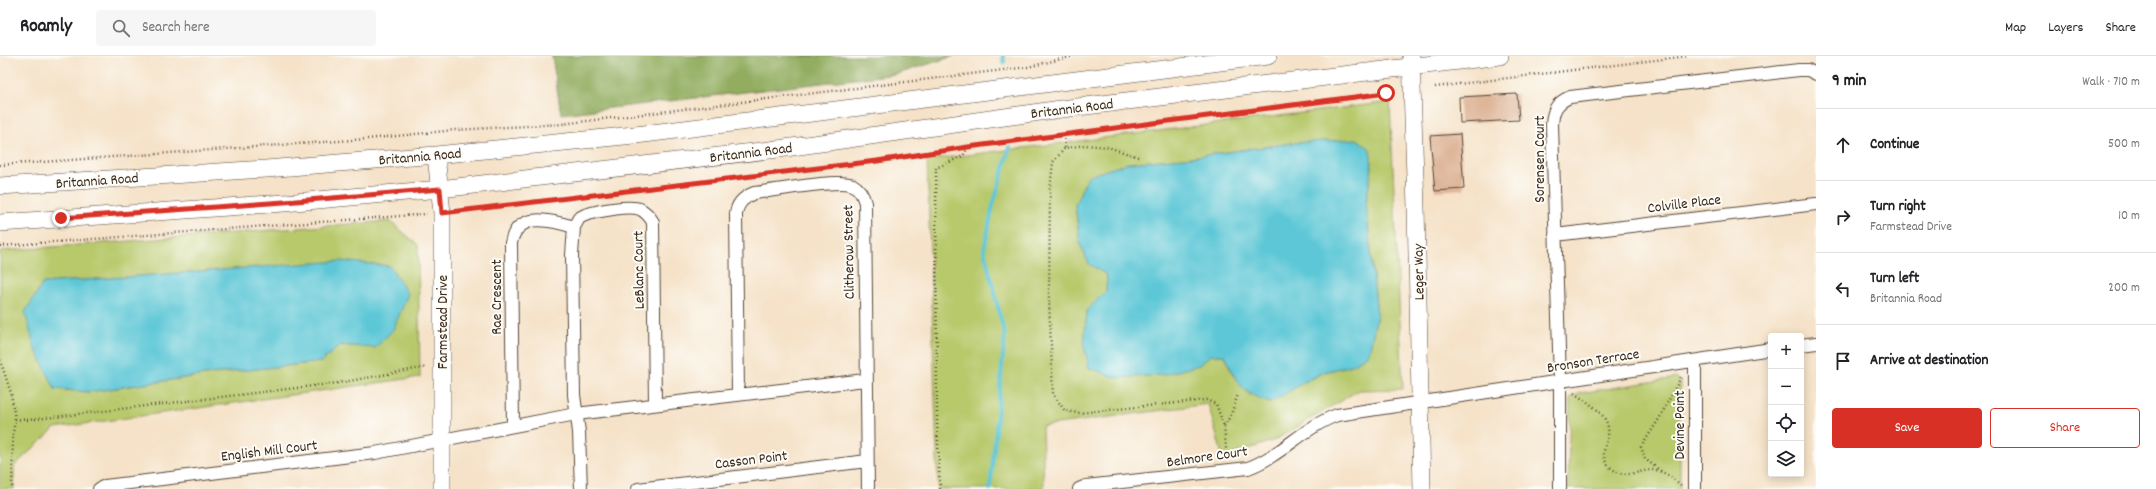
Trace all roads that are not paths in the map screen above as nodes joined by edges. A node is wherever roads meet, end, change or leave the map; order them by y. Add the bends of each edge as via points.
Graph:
1 (1268, 56) edge
2 (1500, 56) edge
3 (1411, 62) edge
4 (1816, 74) edge
5 (436, 154) junction
6 (0, 186) edge
7 (440, 189) junction
8 (1816, 204) edge
9 (0, 224) edge
10 (574, 227) junction
11 (1555, 235) junction
12 (1816, 343) edge
13 (1804, 345) edge
14 (1768, 349) edge
15 (1695, 361) junction
16 (865, 380) junction
17 (1560, 382) junction
18 (738, 394) junction
19 (1421, 403) junction
20 (655, 404) junction
21 (576, 414) junction
22 (513, 426) junction
23 (442, 440) junction
24 (867, 461) junction
25 (99, 489) edge
26 (442, 489) edge
27 (581, 489) edge
28 (638, 489) edge
29 (868, 489) edge
30 (1079, 489) edge
31 (1422, 489) edge
32 (1560, 489) edge
33 (1695, 489) edge

1 - 5 main road, Britannia Road via 644,134
2 - 3 main road, Britannia Road
3 - 7 main road, Britannia Road via 778,149
3 - 19 main road, Leger Way
4 - 11 street, Sorensen Court via 1808,70 1799,70 1570,97 1561,101 1555,107 1552,125
5 - 6 main road, Britannia Road via 266,169
5 - 7 main road, Farmstead Drive
7 - 9 main road, Britannia Road
7 - 23 main road, Farmstead Drive
8 - 11 street, Colville Place
10 - 20 street, LeBlanc Court via 579,218 591,213 633,207 649,215 653,222
10 - 21 street via 572,270
10 - 22 street, Rae Crescent via 547,220 524,223 513,234
11 - 17 street, Sorensen Court
12 - 13 street
14 - 15 street, Bronson Terrace
15 - 17 street, Bronson Terrace
15 - 33 street, Devine Point
16 - 18 street, English Mill Court
16 - 18 street, Clitherow Street via 865,203 863,195 854,186 846,183 832,184 754,193 738,205
16 - 24 street, Clitherow Street
17 - 19 street, Bronson Terrace
17 - 32 street, Sorensen Court
18 - 20 street, English Mill Court
19 - 30 street, Belmore Court via 1337,415 1318,423 1265,462 1228,471 1086,486
19 - 31 main road, Leger Way
20 - 21 street, English Mill Court
21 - 22 street, English Mill Court
21 - 27 street
22 - 23 street, English Mill Court
23 - 25 street, English Mill Court via 375,454 106,486
23 - 26 main road, Farmstead Drive
24 - 28 street, Casson Point
24 - 29 street, Clitherow Street

